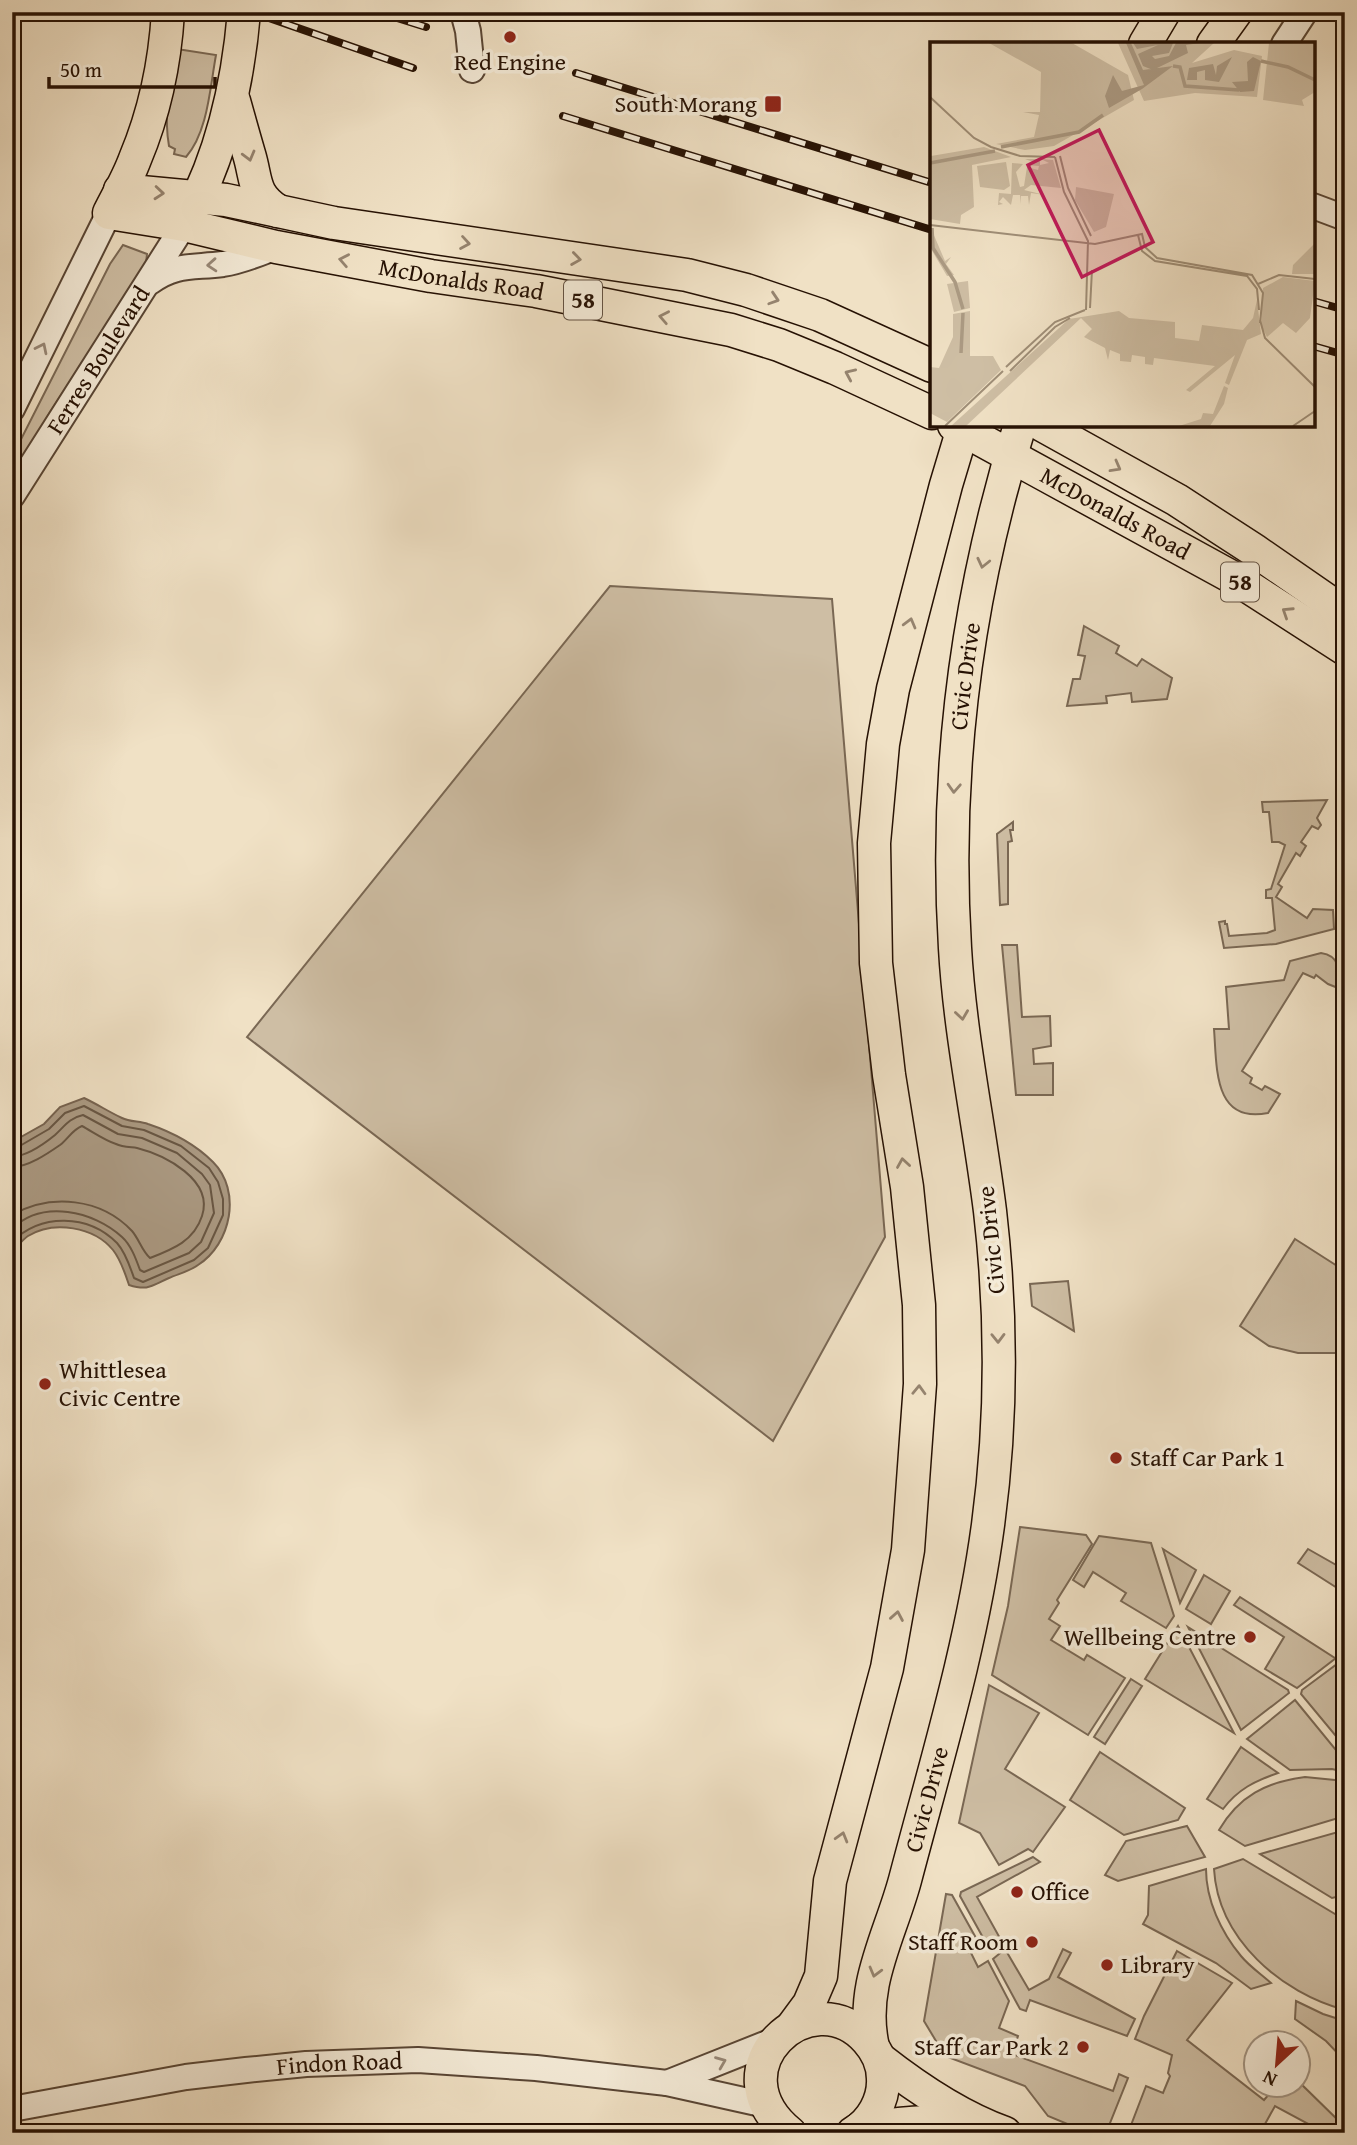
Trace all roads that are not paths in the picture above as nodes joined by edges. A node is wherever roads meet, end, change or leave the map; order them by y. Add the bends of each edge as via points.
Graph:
1 (168, 12) edge
2 (244, 12) edge
3 (463, 12) edge
4 (1164, 12) edge
5 (1236, 12) edge
6 (1305, 12) edge
7 (1146, 42) edge
8 (1214, 42) edge
9 (1285, 42) edge
10 (472, 70) dead end
11 (232, 93) junction
12 (199, 197) junction
13 (114, 202) junction
14 (1315, 207) edge
15 (278, 211) junction
16 (1345, 218) edge
17 (184, 225) junction
18 (276, 247) junction
19 (149, 283) junction
20 (930, 365) edge
21 (12, 409) edge
22 (930, 412) edge
23 (960, 427) edge
24 (1019, 427) edge
25 (1045, 427) edge
26 (1010, 456) junction
27 (12, 496) edge
28 (1345, 613) edge
29 (1345, 649) edge
30 (784, 2033) junction
31 (876, 2053) junction
32 (667, 2083) junction
33 (766, 2105) junction
34 (12, 2109) edge
35 (998, 2130) edge
36 (856, 2131) edge
37 (790, 2133) edge

1 - 13 main road via 156,93 135,160
2 - 11 main road
3 - 10 street
4 - 7 main road
5 - 8 main road
6 - 9 street
11 - 12 main road via 222,138
11 -> 15 main road via 255,183 261,196
13 -> 12 main road, McDonalds Road / 58
12 - 15 main road, McDonalds Road / 58
12 - 17 main road
13 - 17 main road, McDonalds Road / 58
21 -> 13 street, Ferres Boulevard
14 - 16 street
15 -> 20 main road, McDonalds Road / 58 via 709,280 820,315
17 - 18 main road, McDonalds Road / 58
17 - 19 street, Ferres Boulevard
18 -> 19 street via 226,264 175,268
22 -> 18 main road, McDonalds Road / 58 via 835,368 731,330
19 - 27 street, Ferres Boulevard
23 - 26 main road, McDonalds Road / 58
30 -> 23 main road via 809,2004 821,1976 830,1881 887,1668 908,1550 920,1384 919,1306 876,963 874,843 893,689
24 - 26 main road, Civic Drive
25 -> 28 main road, McDonalds Road / 58 via 1177,500
29 -> 26 main road, McDonalds Road / 58 via 1241,582
26 -> 31 main road, Civic Drive via 967,648 953,789 955,952 997,1282 996,1445 972,1617 898,1908 874,1972 869,2014
30 - 31 main road via 809,2021 828,2020 861,2034
32 -> 30 street, Findon Road
30 - 33 main road via 766,2055 761,2072
31 - 35 main road via 938,2100
31 - 36 main road, Civic Drive via 883,2078 881,2098 873,2115
32 - 33 street, Findon Road
32 - 34 street, Findon Road via 475,2062 364,2061 186,2077
33 - 37 main road
35 - 36 main road via 915,2121

